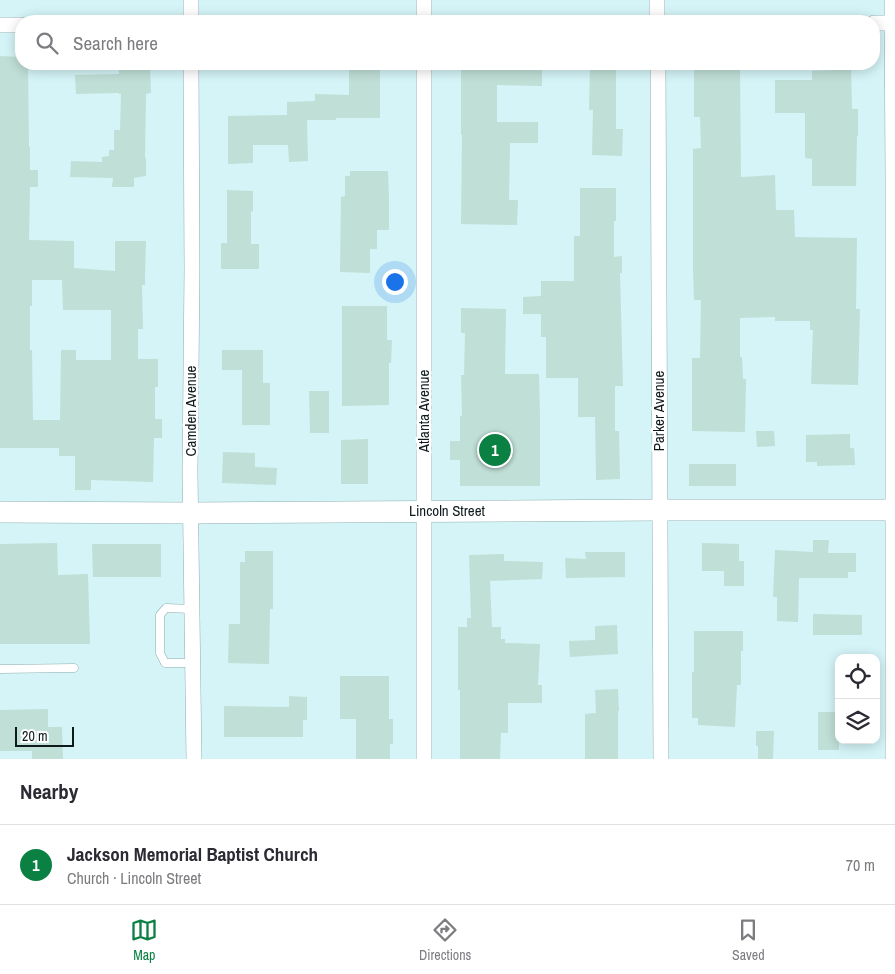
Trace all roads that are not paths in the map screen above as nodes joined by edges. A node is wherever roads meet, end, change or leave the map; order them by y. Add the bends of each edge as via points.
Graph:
1 (191, 0) edge
2 (424, 0) edge
3 (657, 0) edge
4 (892, 0) edge
5 (191, 15) edge
6 (424, 15) edge
7 (657, 15) edge
8 (880, 22) edge
9 (893, 22) edge
10 (0, 25) edge
11 (15, 25) edge
12 (191, 70) edge
13 (424, 70) edge
14 (658, 70) edge
15 (659, 510) junction
16 (894, 510) edge
17 (425, 511) junction
18 (0, 512) edge
19 (191, 513) junction
20 (192, 608) junction
21 (193, 662) junction
22 (74, 668) dead end
23 (0, 669) edge
24 (194, 759) edge
25 (424, 759) edge
26 (661, 759) edge
27 (893, 759) edge

1 - 5 street
2 - 6 street
3 - 7 street
4 - 9 street
8 - 9 street
9 - 16 street
10 - 11 street
12 - 19 street, Camden Avenue
13 - 17 street, Atlanta Avenue
14 - 15 street, Parker Avenue
15 - 16 street, Lincoln Street
15 - 17 street, Lincoln Street
15 - 26 street, Parker Avenue
16 - 27 street
17 - 19 street, Lincoln Street
17 - 25 street, Atlanta Avenue
18 - 19 street, Lincoln Street
19 - 20 street, Camden Avenue
20 - 21 street, Camden Avenue
20 - 21 lane via 166,608 160,615 160,652 165,664
21 - 24 street, Camden Avenue
22 - 23 lane

